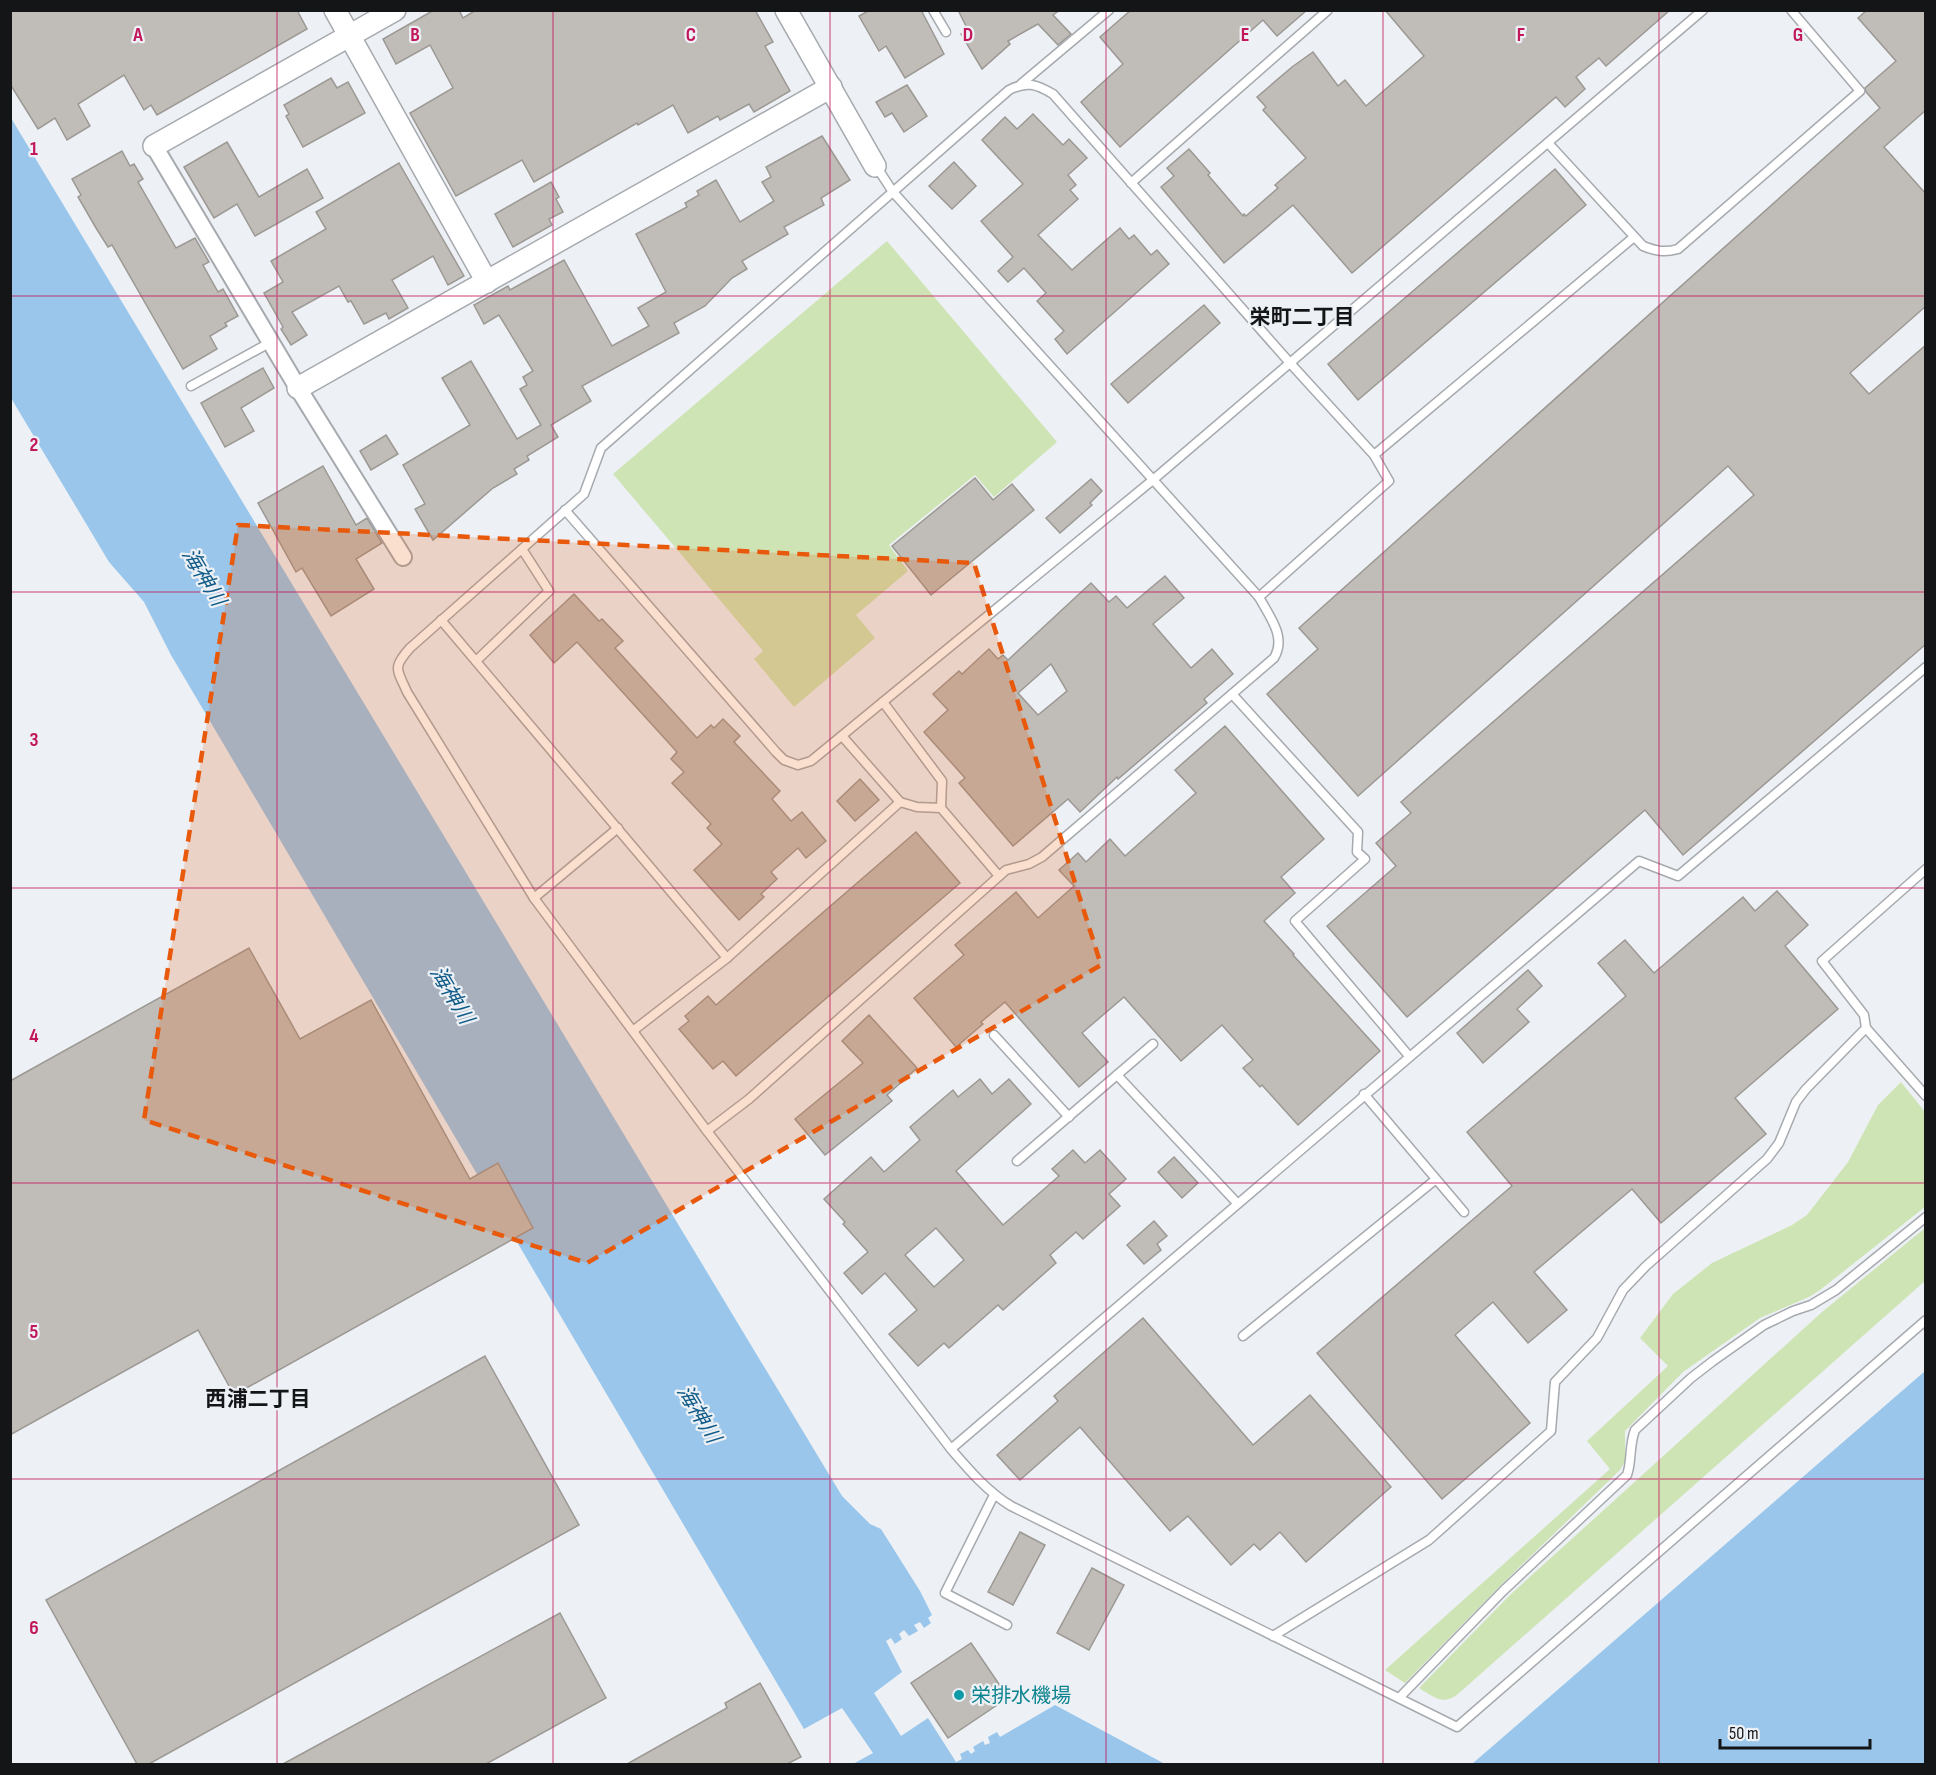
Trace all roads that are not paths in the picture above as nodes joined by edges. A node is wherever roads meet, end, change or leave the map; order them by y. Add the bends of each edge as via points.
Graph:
1 (335, 10) edge
2 (395, 10) edge
3 (786, 10) edge
4 (933, 10) edge
5 (1109, 10) edge
6 (1328, 10) edge
7 (1703, 10) edge
8 (1791, 10) edge
9 (946, 32) dead end
10 (350, 36) junction
11 (1021, 84) junction
12 (831, 87) junction
13 (1548, 143) junction
14 (154, 146) joint
15 (875, 166) joint
16 (1131, 183) junction
17 (893, 192) junction
18 (1634, 237) junction
19 (487, 282) junction
20 (271, 342) junction
21 (1290, 363) junction
22 (191, 386) dead end
23 (298, 388) junction
24 (1374, 455) junction
25 (1154, 479) junction
26 (565, 510) junction
27 (522, 549) junction
28 (403, 557) dead end
29 (1258, 597) junction
30 (441, 620) junction
31 (476, 661) junction
32 (1926, 667) edge
33 (1232, 694) junction
34 (883, 702) junction
35 (842, 736) junction
36 (900, 802) junction
37 (941, 808) junction
38 (618, 828) junction
39 (1926, 869) edge
40 (999, 876) junction
41 (534, 898) junction
42 (727, 958) junction
43 (1866, 1028) junction
44 (634, 1030) junction
45 (994, 1035) dead end
46 (1153, 1044) dead end
47 (1409, 1056) junction
48 (1117, 1075) junction
49 (1364, 1094) junction
50 (1926, 1096) edge
51 (1069, 1117) junction
52 (707, 1131) junction
53 (1017, 1161) dead end
54 (1435, 1180) junction
55 (1237, 1203) junction
56 (1464, 1212) dead end
57 (1926, 1217) edge
58 (1926, 1320) edge
59 (1243, 1336) dead end
60 (951, 1449) junction
61 (994, 1496) junction
62 (1006, 1625) dead end
63 (1273, 1636) junction
64 (1399, 1698) junction

1 - 10 street
2 - 10 street
3 - 12 street
4 - 9 lane
5 - 11 lane
6 - 16 lane
7 - 13 lane
8 - 18 lane via 1860,91 1678,249 1656,251
10 - 14 street
10 - 19 street
11 - 16 lane via 1043,87 1053,94
11 - 17 lane via 1009,90
12 - 15 street
12 - 19 street
13 - 18 lane
13 - 21 lane
14 - 20 street
15 - 17 lane
16 - 21 lane
17 - 25 lane
17 - 26 lane via 601,448 584,494
18 - 24 lane
19 - 23 street
20 - 22 lane
20 - 23 street
21 - 24 lane
21 - 25 lane
23 - 28 street
24 - 29 lane via 1389,481
25 - 29 lane
25 - 34 lane
26 - 27 lane
26 - 35 lane via 784,760 798,765 811,761
27 - 30 lane
27 - 31 lane via 549,591
29 - 33 lane via 1280,637 1279,651
30 - 31 lane
30 - 41 lane via 402,656 397,669 407,692
31 - 38 lane
32 - 47 lane via 1678,876 1639,861
33 - 40 lane via 1042,857
33 - 47 lane via 1358,832 1357,852 1365,859 1295,921
34 - 35 lane
34 - 37 lane via 942,781
35 - 36 lane
36 - 37 lane
36 - 42 lane
37 - 40 lane
38 - 41 lane
38 - 42 lane
39 - 43 lane via 1822,961 1864,1015
40 - 52 lane via 749,1099
41 - 44 lane
42 - 44 lane
43 - 50 lane
43 - 63 lane via 1796,1102 1779,1143 1767,1159 1623,1290 1597,1338 1556,1382 1551,1431 1429,1540
44 - 52 lane
45 - 51 lane
46 - 48 lane
47 - 49 lane
48 - 51 lane
48 - 55 lane
49 - 54 lane
49 - 55 lane
51 - 53 lane
52 - 60 lane
54 - 56 lane
54 - 59 lane
55 - 60 lane
57 - 64 lane via 1836,1290 1764,1325 1691,1378 1635,1430 1627,1475 1504,1590
58 - 64 lane via 1457,1727
60 - 61 lane
61 - 62 lane via 945,1593
61 - 63 lane
63 - 64 lane

